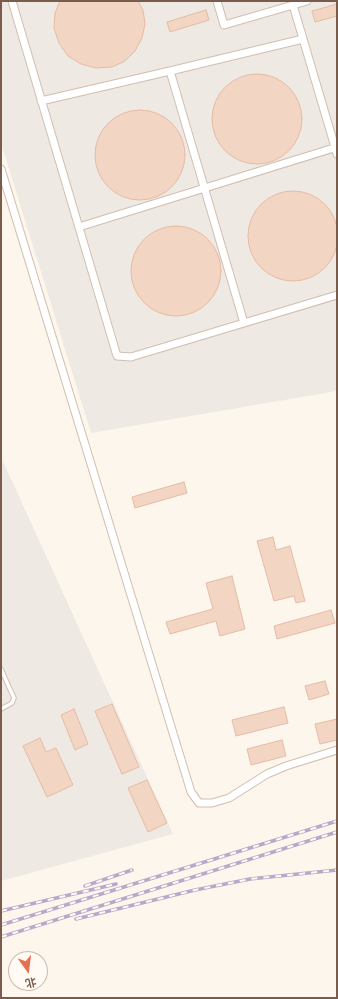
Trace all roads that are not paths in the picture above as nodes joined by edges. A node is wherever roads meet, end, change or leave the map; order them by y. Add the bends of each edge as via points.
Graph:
1 (12, 1) edge
2 (217, 1) edge
3 (307, 1) edge
4 (292, 5) junction
5 (303, 39) junction
6 (170, 71) junction
7 (41, 101) junction
8 (336, 150) edge
9 (1, 169) edge
10 (204, 188) junction
11 (79, 227) junction
12 (337, 295) edge
13 (244, 323) junction
14 (1, 669) edge
15 (1, 709) edge
16 (337, 750) edge

1 - 7 street
2 - 4 street via 224,25
3 - 4 street
4 - 5 street
5 - 6 street
5 - 8 street
6 - 7 street
6 - 10 street
7 - 11 street
8 - 10 street
9 - 16 street via 191,792 199,802 212,803 229,798 266,774
10 - 11 street
10 - 13 street
11 - 13 street via 117,356 131,357
12 - 13 street
14 - 15 lane via 14,698 12,703

